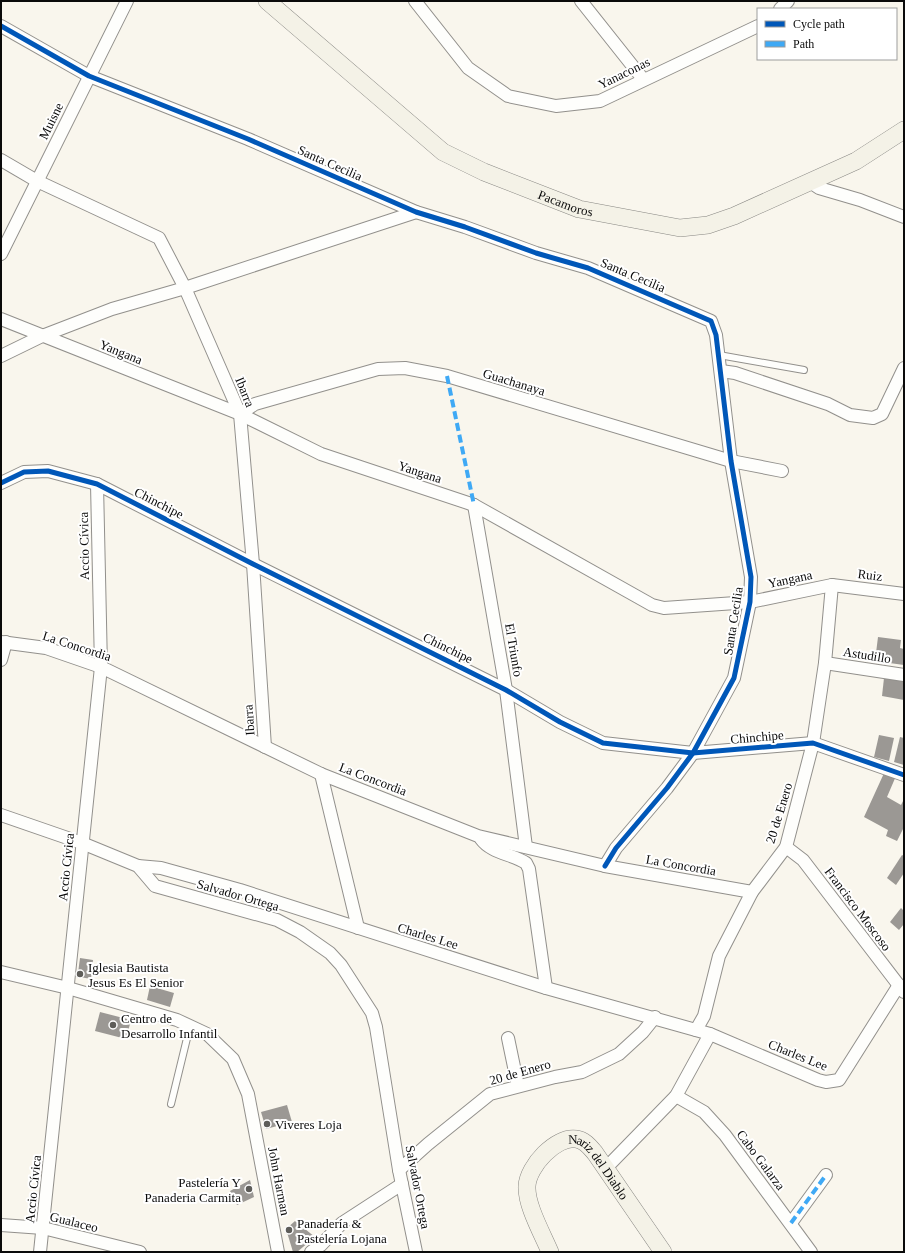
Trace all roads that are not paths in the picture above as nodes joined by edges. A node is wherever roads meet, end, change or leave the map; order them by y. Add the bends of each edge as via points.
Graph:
1 (127, 1) edge
2 (267, 1) edge
3 (415, 1) edge
4 (581, 1) edge
5 (1, 26) edge
6 (757, 26) edge
7 (89, 76) junction
8 (643, 79) junction
9 (904, 130) edge
10 (1, 160) edge
11 (37, 180) junction
12 (810, 182) junction
13 (416, 212) junction
14 (904, 217) edge
15 (1, 254) edge
16 (185, 288) junction
17 (1, 319) edge
18 (42, 336) junction
19 (719, 355) junction
20 (1, 356) edge
21 (904, 368) edge
22 (804, 370) dead end
23 (721, 371) junction
24 (240, 414) junction
25 (731, 461) junction
26 (782, 471) dead end
27 (1, 483) edge
28 (97, 484) junction
29 (474, 505) junction
30 (253, 564) junction
31 (832, 585) junction
32 (904, 594) edge
33 (750, 602) junction
34 (4, 642) edge
35 (1, 660) edge
36 (825, 663) junction
37 (101, 667) junction
38 (904, 675) edge
39 (506, 690) junction
40 (813, 743) junction
41 (265, 747) junction
42 (693, 753) junction
43 (321, 774) junction
44 (904, 775) edge
45 (1, 815) edge
46 (478, 836) junction
47 (82, 843) junction
48 (786, 847) junction
49 (526, 848) junction
50 (138, 866) junction
51 (605, 866) junction
52 (752, 892) junction
53 (358, 928) junction
54 (1, 972) edge
55 (68, 988) junction
56 (546, 988) junction
57 (901, 989) edge
58 (655, 1017) junction
59 (190, 1026) junction
60 (696, 1030) junction
61 (710, 1034) junction
62 (508, 1038) dead end
63 (518, 1086) junction
64 (676, 1096) junction
65 (171, 1104) dead end
66 (606, 1168) junction
67 (400, 1170) junction
68 (826, 1175) dead end
69 (402, 1184) junction
70 (791, 1223) junction
71 (1, 1225) edge
72 (43, 1228) junction
73 (40, 1252) edge
74 (140, 1252) edge
75 (278, 1252) edge
76 (311, 1252) edge
77 (416, 1252) edge
78 (550, 1252) edge
79 (663, 1252) edge
80 (811, 1252) edge

1 - 7 street, Muisne
2 - 12 street, Pacamoros via 443,152 484,172 579,209 680,228 708,225
3 - 8 street, Yanaconas via 468,68 508,96 556,106 600,101
4 - 8 street
5 - 7 street, Santa Cecilia
6 - 8 street, Yanaconas
7 - 11 street, Muisne
7 - 13 street, Santa Cecilia via 248,138
9 - 12 street, Pacamoros via 856,161
10 - 11 street, Ibarra
11 - 15 street, Muisne
11 - 16 street, Ibarra via 159,238
12 - 14 street via 820,188
13 - 16 street
13 - 19 street, Santa Cecilia via 588,268 711,321
16 - 18 street via 112,309
16 - 24 street, Ibarra
17 - 18 street, Yangana
18 - 20 street
18 - 24 street, Yangana
19 - 22 lane
19 - 23 street, Santa Cecilia
21 - 23 street via 882,414 873,418 850,415 828,404 735,373
23 - 25 street, Santa Cecilia
24 - 25 street, Guachanaya via 255,404 378,369 405,368 448,376
24 - 29 street, Yangana via 321,454
24 - 30 street, Ibarra
25 - 26 street, Guachanaya
25 - 33 street, Santa Cecilia via 751,577
27 - 28 street, Chinchipe via 24,472 48,471
28 - 30 street, Chinchipe
28 - 37 street, Accio Cívica
29 - 33 street, Yangana via 652,605 664,608
29 - 39 street, El Triunfo
30 - 39 street, Chinchipe
30 - 41 street, Ibarra
31 - 32 street, Ruiz
31 - 33 street, Yangana
31 - 36 street, 20 de Enero
33 - 42 street, Santa Cecilia via 734,678
34 - 35 street
34 - 37 street, La Concordia via 46,648
36 - 38 street, Astudillo
36 - 40 street, 20 de Enero
37 - 41 street, La Concordia
37 - 47 street, Accio Cívica
39 - 42 street, Chinchipe via 560,722 603,743
39 - 49 street, El Triunfo
40 - 42 street, Chinchipe
40 - 44 street, Chinchipe
40 - 48 street, 20 de Enero
41 - 43 street, La Concordia
42 - 51 street, Santa Cecilia via 616,848
43 - 46 street, La Concordia
43 - 53 street
45 - 47 street, Salvador Ortega
46 - 49 street, La Concordia
46 - 56 street via 494,849 526,863 529,869
47 - 50 street, Salvador Ortega
47 - 55 street, Accio Cívica
48 - 52 street, 20 de Enero
48 - 57 street, Francisco Moscoso via 803,860
49 - 51 street, La Concordia
50 - 53 street, Charles Lee via 161,868 240,890
50 - 67 street, Salvador Ortega via 155,886 277,920 317,943 341,965 372,1013
51 - 52 street, La Concordia
52 - 60 street, 20 de Enero via 719,956 704,1016
53 - 56 street, Charles Lee
54 - 55 street, John Harman
55 - 59 street, John Harman
55 - 72 street, Accio Cívica
56 - 58 street, Charles Lee
57 - 61 street, Charles Lee via 839,1080 818,1080
58 - 60 street, Charles Lee
58 - 63 street, 20 de Enero via 619,1054 582,1072
59 - 65 lane
59 - 75 street, John Harman via 207,1034 233,1059 248,1094
60 - 61 street, Charles Lee
61 - 64 street
62 - 63 street
63 - 67 street, 20 de Enero via 490,1094
64 - 66 street
64 - 70 street, Cabo Galarza via 704,1112 725,1135
66 - 78 street, Nariz del Diablo via 586,1143 577,1139 566,1139 543,1153 527,1184 528,1198
66 - 79 street, Nariz del Diablo
67 - 69 street, Salvador Ortega
68 - 70 street
69 - 76 street via 342,1223
69 - 77 street, Salvador Ortega
70 - 80 street, Cabo Galarza
71 - 72 street, Gualaceo
72 - 73 street, Accio Cívica
72 - 74 street, Gualaceo

